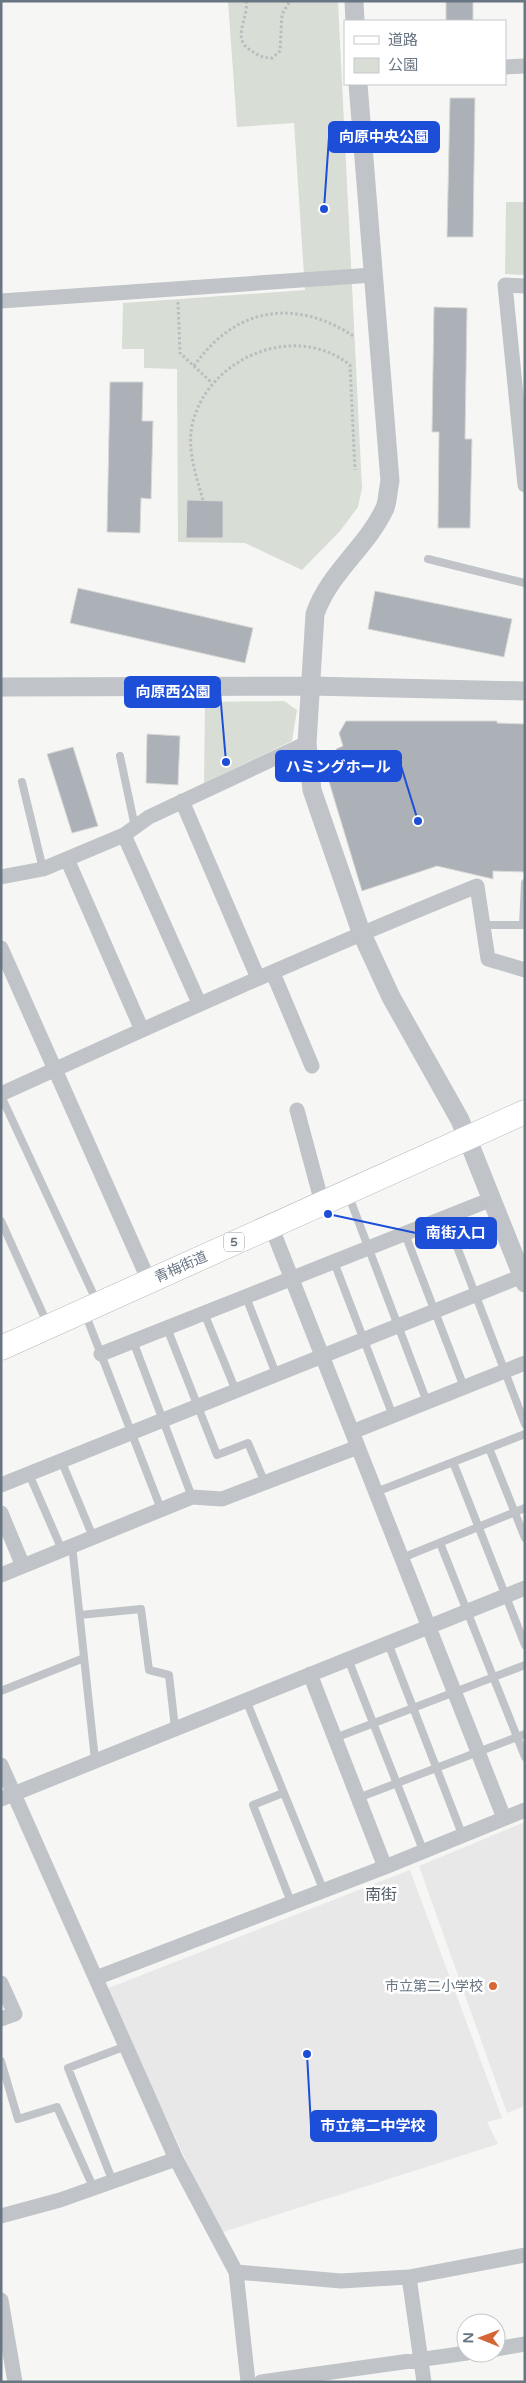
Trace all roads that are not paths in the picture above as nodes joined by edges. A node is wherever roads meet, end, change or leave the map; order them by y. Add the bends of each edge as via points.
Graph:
1 (354, 1) edge
2 (355, 20) edge
3 (525, 66) edge
4 (506, 68) edge
5 (358, 85) edge
6 (373, 275) junction
7 (525, 286) edge
8 (1, 301) edge
9 (525, 484) edge
10 (428, 559) dead end
11 (525, 583) edge
12 (311, 686) junction
13 (1, 687) edge
14 (525, 691) edge
15 (307, 743) junction
16 (120, 756) dead end
17 (22, 782) dead end
18 (182, 801) junction
19 (129, 831) junction
20 (67, 859) junction
21 (43, 869) junction
22 (1, 877) edge
23 (525, 883) edge
24 (483, 925) junction
25 (524, 925) edge
26 (361, 932) junction
27 (1, 948) edge
28 (525, 970) edge
29 (273, 972) junction
30 (258, 978) junction
31 (199, 1003) junction
32 (142, 1030) junction
33 (312, 1066) dead end
34 (55, 1070) junction
35 (1, 1095) edge
36 (296, 1110) dead end
37 (525, 1112) edge
38 (468, 1138) junction
39 (347, 1192) junction
40 (492, 1199) junction
41 (322, 1203) junction
42 (446, 1218) junction
43 (1, 1221) edge
44 (271, 1226) junction
45 (405, 1234) junction
46 (369, 1248) junction
47 (334, 1262) junction
48 (292, 1278) junction
49 (523, 1279) edge
50 (149, 1281) junction
51 (475, 1294) junction
52 (246, 1297) junction
53 (91, 1307) junction
54 (434, 1311) junction
55 (204, 1313) junction
56 (49, 1326) junction
57 (398, 1326) junction
58 (167, 1328) junction
59 (363, 1339) junction
60 (133, 1341) junction
61 (3, 1344) edge
62 (101, 1354) junction
63 (322, 1356) junction
64 (525, 1363) edge
65 (505, 1371) junction
66 (276, 1374) junction
67 (464, 1387) junction
68 (236, 1390) junction
69 (427, 1402) junction
70 (199, 1405) junction
71 (393, 1416) junction
72 (163, 1420) junction
73 (525, 1424) edge
74 (131, 1432) junction
75 (352, 1432) junction
76 (525, 1434) edge
77 (358, 1447) junction
78 (489, 1448) junction
79 (62, 1460) junction
80 (453, 1462) junction
81 (28, 1474) junction
82 (265, 1482) junction
83 (1, 1484) edge
84 (376, 1492) junction
85 (192, 1497) junction
86 (525, 1508) edge
87 (161, 1510) junction
88 (514, 1512) junction
89 (1, 1513) edge
90 (478, 1527) junction
91 (92, 1538) junction
92 (525, 1538) edge
93 (440, 1543) junction
94 (67, 1548) junction
95 (402, 1558) junction
96 (23, 1566) junction
97 (1, 1575) edge
98 (525, 1588) edge
99 (505, 1596) junction
100 (467, 1611) junction
101 (80, 1615) junction
102 (429, 1626) junction
103 (388, 1643) junction
104 (525, 1645) edge
105 (84, 1658) junction
106 (348, 1659) junction
107 (525, 1665) edge
108 (310, 1674) junction
109 (493, 1677) junction
110 (1, 1690) edge
111 (454, 1692) junction
112 (246, 1700) junction
113 (413, 1708) junction
114 (373, 1724) junction
115 (176, 1728) junction
116 (521, 1735) edge
117 (335, 1738) junction
118 (478, 1752) junction
119 (525, 1757) edge
120 (95, 1760) junction
121 (1, 1766) edge
122 (436, 1768) junction
123 (397, 1783) junction
124 (283, 1793) junction
125 (7, 1796) edge
126 (358, 1798) junction
127 (525, 1810) edge
128 (504, 1818) junction
129 (462, 1834) junction
130 (423, 1850) junction
131 (384, 1867) junction
132 (323, 1889) junction
133 (291, 1902) junction
134 (96, 1978) junction
135 (1, 1983) edge
136 (1, 2019) edge
137 (126, 2046) junction
138 (1, 2061) edge
139 (176, 2159) junction
140 (113, 2182) junction
141 (94, 2189) junction
142 (1, 2216) edge
143 (525, 2255) edge
144 (236, 2272) junction
145 (409, 2277) junction
146 (1, 2300) edge
147 (525, 2344) edge
148 (506, 2347) edge
149 (456, 2355) edge
150 (421, 2360) junction
151 (15, 2382) edge
152 (248, 2382) edge
153 (261, 2382) edge
154 (424, 2382) edge

1 - 2 street
3 - 4 street
5 - 6 street
6 - 8 street
6 - 12 street via 390,481 386,506 376,523 321,596 315,614
7 - 9 street via 505,285
10 - 11 lane
12 - 13 street
12 - 14 street
12 - 15 street
15 - 18 street
15 - 26 street via 312,790
16 - 19 lane
17 - 21 lane
18 - 19 street
18 - 30 street
19 - 20 street
19 - 31 street
20 - 21 street
20 - 32 street
21 - 22 street
23 - 25 lane
24 - 25 lane
24 - 26 street via 477,886
24 - 28 street via 488,959
26 - 29 street
26 - 38 street via 391,997
27 - 34 street
29 - 30 street
29 - 33 street
30 - 31 street
31 - 32 street
32 - 34 street
34 - 35 street
34 - 50 street
35 - 53 lane
36 - 41 street
37 - 38 main road, 青梅街道 / 5
38 - 39 main road, 青梅街道 / 5
38 - 40 street
39 - 41 main road, 青梅街道 / 5
39 - 46 lane
40 - 42 street
40 - 49 street
41 - 44 main road, 青梅街道 / 5
42 - 45 street
42 - 51 lane
43 - 56 lane
44 - 48 street
44 - 50 main road, 青梅街道 / 5
45 - 46 street
45 - 54 lane
46 - 47 street
46 - 57 lane
47 - 48 street
47 - 59 lane
48 - 52 street
48 - 63 street
49 - 51 street
50 - 53 main road, 青梅街道 / 5
51 - 54 street
51 - 65 lane
52 - 55 street
52 - 66 lane
53 - 56 main road, 青梅街道 / 5
53 - 62 lane
54 - 57 street
54 - 67 lane
55 - 58 street
55 - 68 lane
56 - 61 main road, 青梅街道 / 5
57 - 59 street
57 - 69 lane
58 - 60 street
58 - 70 lane
59 - 63 street
59 - 71 lane
60 - 62 street
60 - 72 lane
62 - 74 lane
63 - 66 street
63 - 75 street
64 - 65 street
65 - 67 street
65 - 73 lane
66 - 68 street
67 - 69 street
68 - 70 street
69 - 71 street
70 - 72 street
70 - 82 lane via 218,1454 248,1443
71 - 75 street
72 - 74 street
72 - 85 lane
74 - 79 street
74 - 87 lane
75 - 77 street
76 - 78 lane
77 - 82 street
77 - 84 street
78 - 80 lane
78 - 88 lane
79 - 81 street
79 - 91 lane
80 - 84 lane
80 - 90 lane
81 - 83 street
81 - 94 lane
82 - 85 street via 222,1499
84 - 95 street
85 - 87 street
86 - 88 lane
87 - 91 street
88 - 90 lane
88 - 92 lane
89 - 96 street
90 - 93 lane
90 - 99 lane
91 - 94 street
93 - 95 lane
93 - 100 lane
94 - 96 street
94 - 101 lane
95 - 102 street
96 - 97 street
98 - 99 street
99 - 100 street
99 - 104 lane
100 - 102 street
100 - 109 lane
101 - 105 lane
101 - 115 lane via 141,1609 149,1670 169,1675
102 - 103 street
102 - 111 street
103 - 106 street
103 - 113 lane
105 - 110 lane
105 - 120 lane
106 - 108 street
106 - 114 lane
107 - 109 lane
108 - 112 street
108 - 117 street
109 - 111 lane
109 - 116 lane
111 - 113 lane
111 - 118 street
112 - 115 street
112 - 124 lane
113 - 114 lane
113 - 122 lane
114 - 117 lane
114 - 123 lane
115 - 120 street
116 - 118 lane
116 - 119 lane
117 - 126 street
118 - 122 lane
118 - 128 street
120 - 125 street
121 - 125 street
122 - 123 lane
122 - 129 lane
123 - 126 lane
123 - 130 lane
124 - 132 lane
124 - 133 lane via 253,1805
125 - 134 street
126 - 131 street
127 - 128 street
128 - 129 street
129 - 130 street
130 - 131 street
131 - 132 street
132 - 133 street
133 - 134 street
134 - 137 street
135 - 136 street via 15,2014
137 - 139 street
137 - 140 lane via 68,2068
138 - 141 lane via 18,2119 57,2107
139 - 140 street
139 - 144 street
140 - 141 street
141 - 142 street
143 - 145 street
144 - 145 street via 341,2281
144 - 152 street
145 - 150 street
146 - 151 street
147 - 148 street
149 - 150 street
150 - 153 street
150 - 154 street

